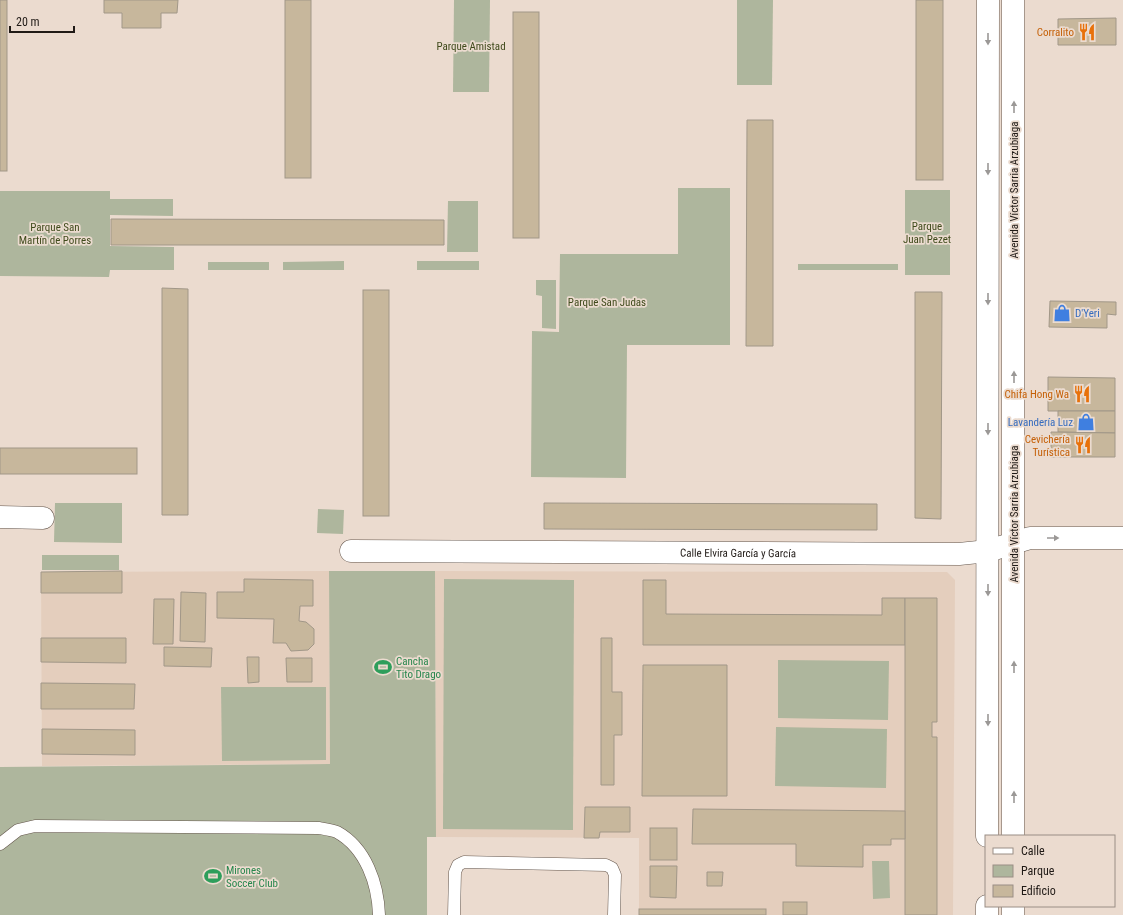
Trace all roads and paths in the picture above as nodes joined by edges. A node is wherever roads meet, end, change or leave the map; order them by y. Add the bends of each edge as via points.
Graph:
1 (988, 0) edge
2 (1013, 0) edge
3 (0, 517) edge
4 (43, 518) dead end
5 (1123, 538) edge
6 (1015, 542) junction
7 (351, 551) dead end
8 (988, 551) junction
9 (987, 835) edge
10 (1013, 835) edge
11 (0, 844) edge
12 (379, 915) edge
13 (454, 915) edge
14 (614, 915) edge

1 -> 8 street
6 -> 2 street, Avenida Víctor Sarria Arzubiaga
3 - 4 street
6 -> 5 street, Calle Elvira García y García via 1030,538
6 - 8 street, Calle Elvira García y García
10 -> 6 street, Avenida Víctor Sarria Arzubiaga
7 - 8 street, Calle Elvira García y García via 959,554
8 -> 9 street
11 - 12 lane via 18,830 35,826 319,828 336,832 351,842 363,857 371,873
13 - 14 lane via 455,872 458,865 464,862 606,865 612,868 615,875

